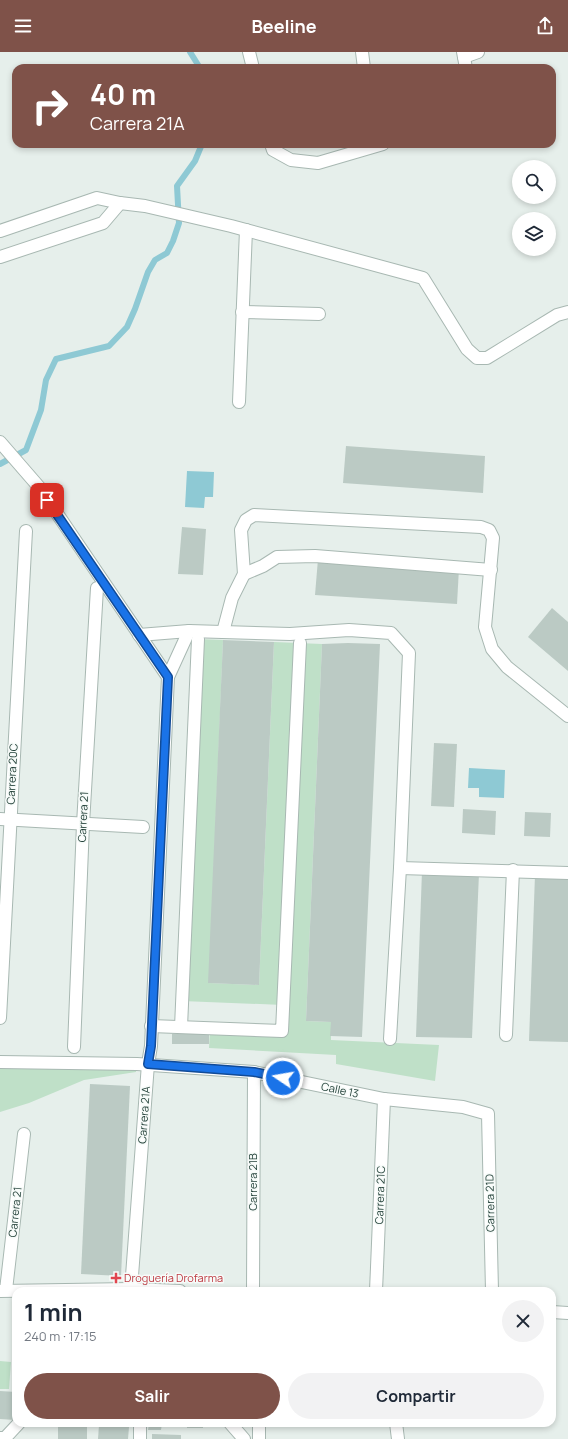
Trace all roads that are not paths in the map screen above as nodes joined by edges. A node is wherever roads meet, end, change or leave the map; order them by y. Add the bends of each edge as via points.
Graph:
1 (249, 52) edge
2 (362, 52) edge
3 (478, 52) edge
4 (464, 59) edge
5 (252, 64) edge
6 (364, 64) edge
7 (273, 148) edge
8 (369, 148) edge
9 (120, 203) junction
10 (246, 230) junction
11 (0, 231) edge
12 (0, 256) edge
13 (242, 312) junction
14 (568, 312) edge
15 (318, 314) dead end
16 (239, 402) dead end
17 (0, 442) edge
18 (26, 531) dead end
19 (491, 570) junction
20 (244, 574) junction
21 (97, 588) dead end
22 (189, 632) junction
23 (223, 632) junction
24 (139, 635) junction
25 (198, 639) dead end
26 (300, 643) dead end
27 (168, 677) junction
28 (568, 716) edge
29 (5, 819) edge
30 (83, 824) junction
31 (143, 827) dead end
32 (400, 868) junction
33 (513, 870) junction
34 (568, 872) edge
35 (0, 1018) edge
36 (152, 1026) junction
37 (181, 1027) junction
38 (506, 1035) dead end
39 (390, 1039) dead end
40 (74, 1047) dead end
41 (0, 1062) edge
42 (148, 1064) junction
43 (254, 1072) junction
44 (384, 1099) junction
45 (488, 1114) joint
46 (24, 1134) dead end
47 (132, 1287) edge
48 (253, 1287) edge
49 (376, 1287) edge
50 (492, 1287) edge
51 (3, 1290) edge
52 (556, 1312) edge
53 (568, 1314) edge
54 (15, 1427) edge
55 (140, 1427) edge
56 (234, 1427) edge
57 (258, 1427) edge
58 (396, 1427) edge
59 (4, 1439) edge
60 (140, 1439) edge
61 (244, 1439) edge
62 (259, 1439) edge
63 (398, 1439) edge

1 - 5 street
2 - 6 street
3 - 4 street
7 - 8 street via 291,160 318,164
9 - 10 street via 145,206
9 - 11 street via 97,198
9 - 12 street via 103,223
10 - 13 street
10 - 14 street via 423,278 467,349 477,358 487,358 557,315
13 - 15 street
13 - 16 street
17 - 24 street via 39,487
18 - 29 street, Carrera 20C
19 - 20 street via 292,556 277,557
19 - 20 street via 493,538 489,530 481,527 254,515 246,520 241,530
19 - 28 street via 485,627 492,649 507,667
20 - 23 street via 232,598
21 - 30 street, Carrera 21
22 - 23 street
22 - 24 street
22 - 27 street, Carrera 21A
23 - 32 street via 290,634 349,630 391,633 409,653
24 - 27 street
25 - 37 street
26 - 37 street via 282,1031
27 - 36 street, Carrera 21A
29 - 30 street
29 - 35 street, Carrera 20C
30 - 31 street
30 - 40 street, Carrera 21
32 - 33 street
32 - 39 street
33 - 34 street
33 - 38 street
36 - 37 street
36 - 42 street, Carrera 21A
41 - 42 street, Calle 13
42 - 43 street, Calle 13
42 - 47 street, Carrera 21A
43 - 44 street, Calle 13
43 - 48 street, Carrera 21B
44 - 45 street, Calle 13 via 463,1107
44 - 49 street, Carrera 21C
45 - 50 street, Carrera 21D
46 - 51 street, Carrera 21
52 - 53 street
54 - 59 street
55 - 60 street
56 - 61 street
57 - 62 street
58 - 63 street

